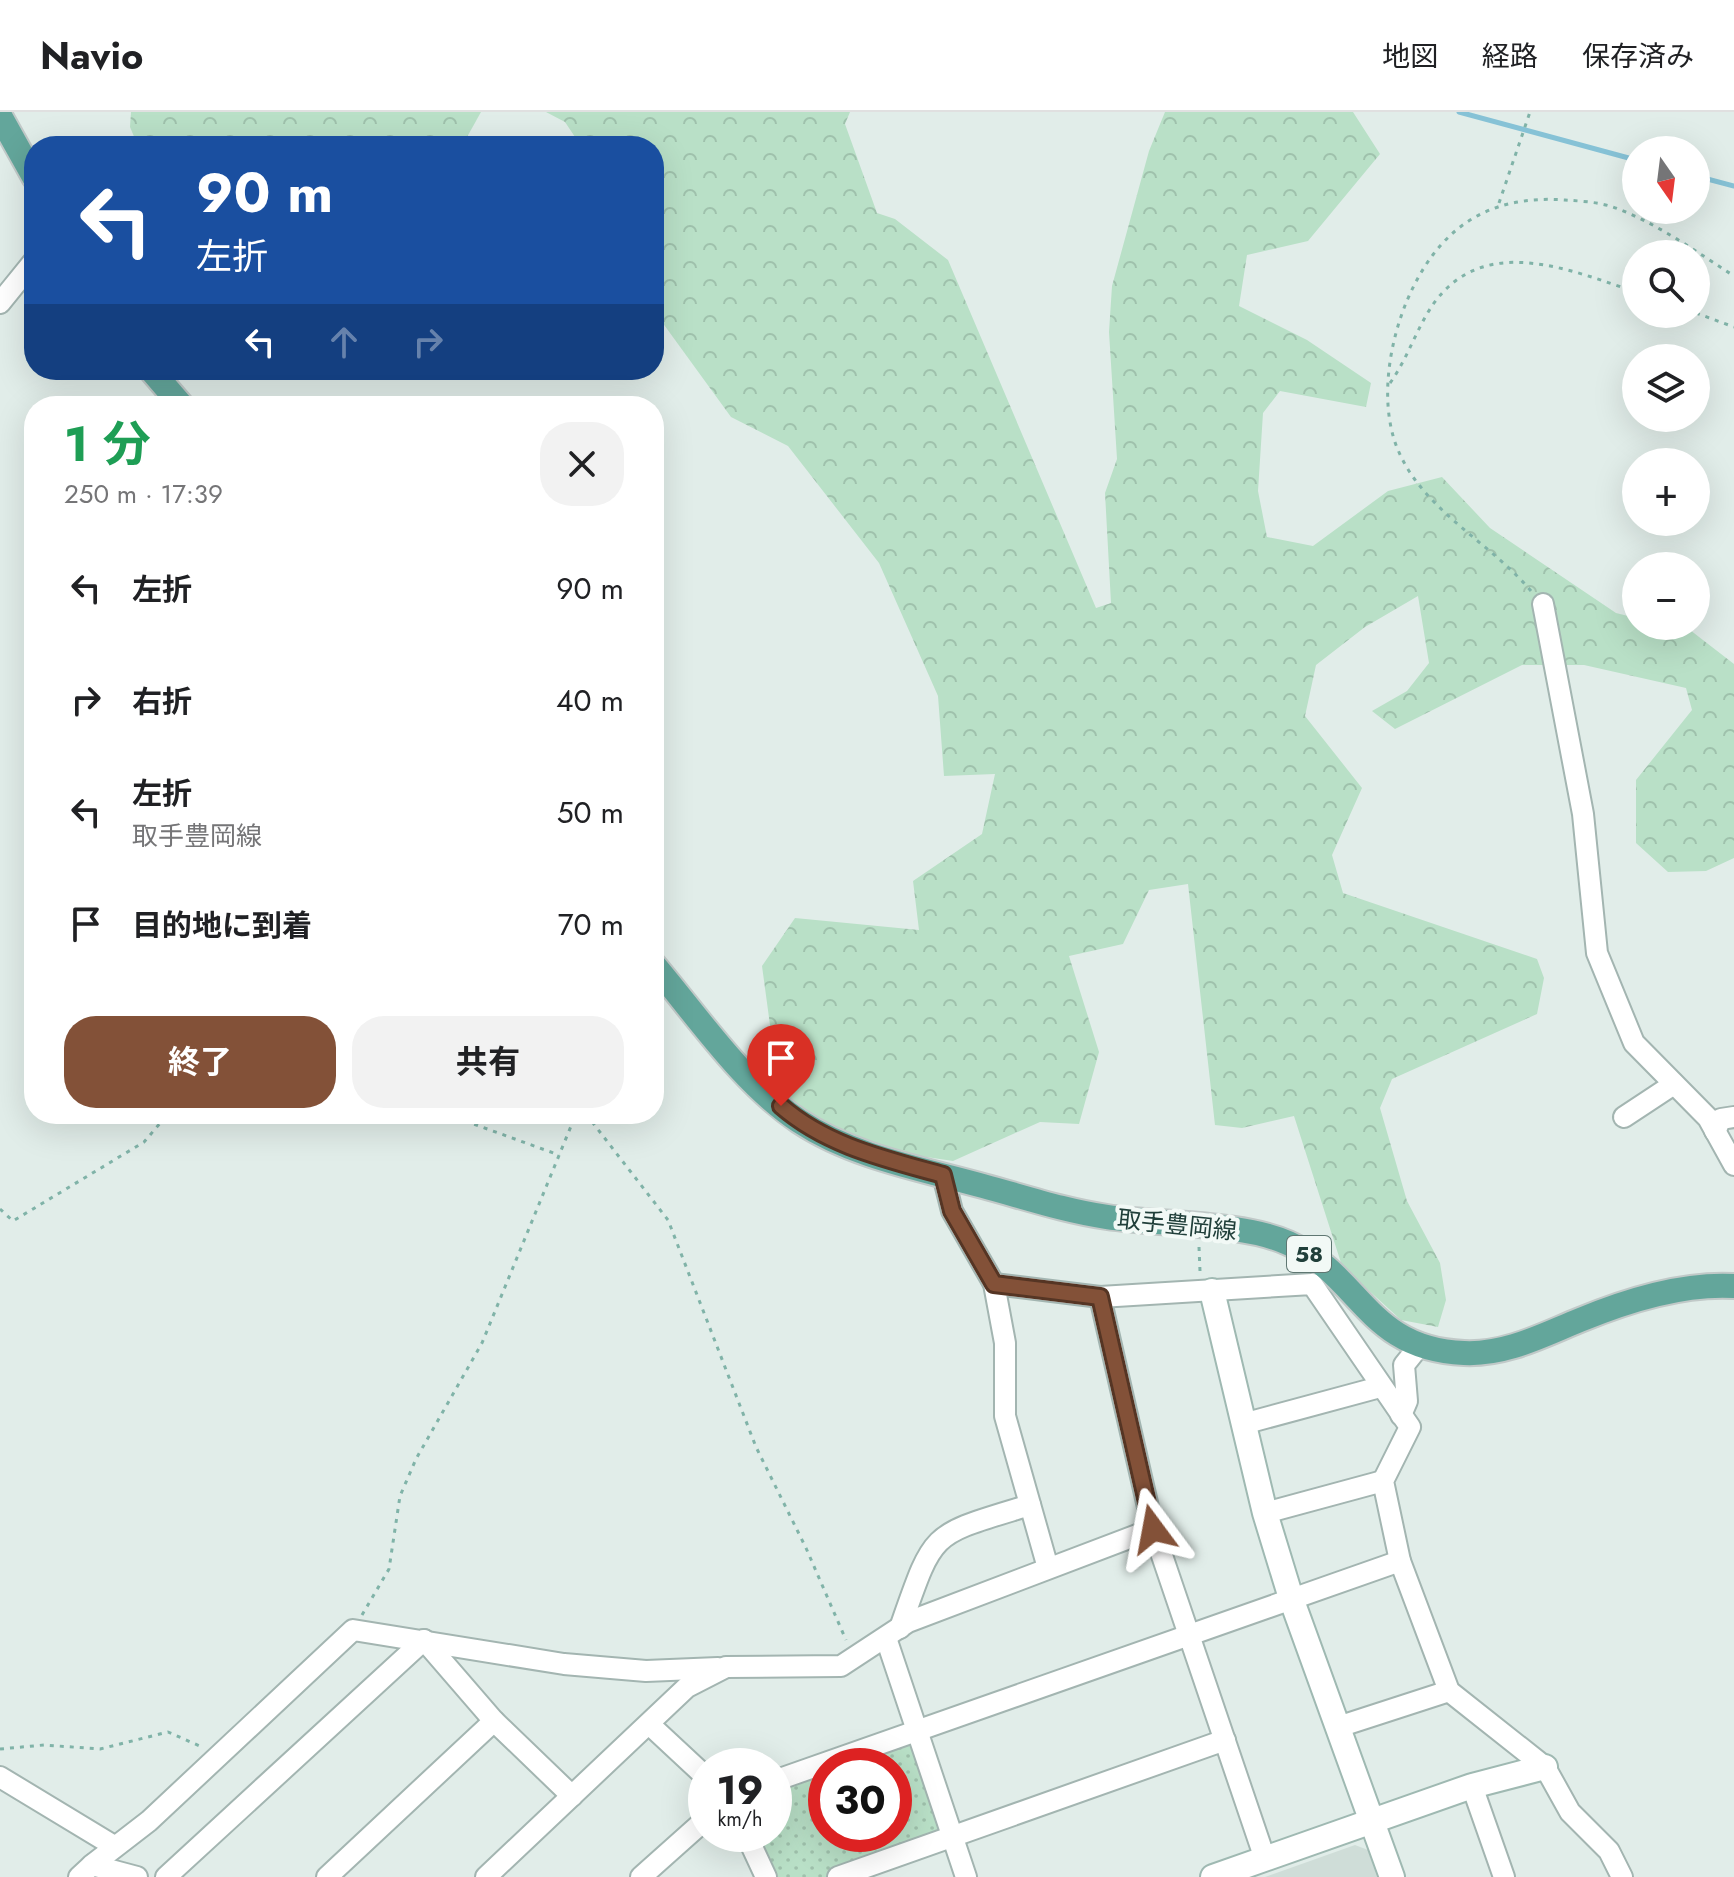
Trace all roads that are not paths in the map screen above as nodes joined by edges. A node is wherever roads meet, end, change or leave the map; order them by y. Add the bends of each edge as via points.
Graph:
1 (0, 116) edge
2 (24, 159) edge
3 (24, 273) edge
4 (0, 303) edge
5 (160, 380) edge
6 (173, 396) edge
7 (1543, 604) road end
8 (664, 977) edge
9 (1674, 1084) junction
10 (1624, 1117) dead end
11 (1734, 1117) edge
12 (1715, 1131) junction
13 (1734, 1165) edge
14 (943, 1175) junction
15 (994, 1284) junction
16 (1734, 1286) edge
17 (1206, 1291) junction
18 (1100, 1297) junction
19 (1420, 1345) junction
20 (1380, 1387) junction
21 (1401, 1415) junction
22 (1243, 1424) junction
23 (1383, 1481) junction
24 (1030, 1505) junction
25 (1265, 1513) junction
26 (1153, 1529) junction
27 (1400, 1561) junction
28 (1048, 1568) junction
29 (1291, 1598) junction
30 (893, 1633) junction
31 (1189, 1633) junction
32 (424, 1640) junction
33 (726, 1667) junction
34 (1449, 1691) junction
35 (494, 1721) junction
36 (649, 1724) junction
37 (1338, 1727) junction
38 (916, 1729) junction
39 (1225, 1740) junction
40 (688, 1760) edge
41 (1545, 1767) junction
42 (792, 1774) edge
43 (0, 1777) edge
44 (1472, 1786) junction
45 (572, 1796) junction
46 (1373, 1822) junction
47 (688, 1835) edge
48 (953, 1837) junction
49 (114, 1846) junction
50 (754, 1852) edge
51 (1265, 1859) junction
52 (86, 1871) edge
53 (137, 1877) edge
54 (166, 1877) edge
55 (327, 1877) edge
56 (486, 1877) edge
57 (641, 1877) edge
58 (766, 1877) edge
59 (838, 1877) edge
60 (966, 1877) edge
61 (1213, 1877) edge
62 (1392, 1877) edge
63 (1504, 1877) edge
64 (1622, 1877) edge

1 - 2 main road
3 - 4 street
5 - 6 main road
7 - 9 street via 1583,814 1597,953 1634,1043
8 - 14 main road, 取手豊岡線 / 58 via 728,1053 798,1120 851,1148
9 - 10 street
9 - 12 street
11 - 12 street via 1721,1119
12 - 13 street
14 - 15 street via 952,1211
14 - 19 main road, 取手豊岡線 / 58 via 1098,1216 1242,1231 1287,1242 1328,1268 1378,1322
15 - 18 street
15 - 24 street via 1005,1343 1005,1416
16 - 19 main road, 取手豊岡線 / 58 via 1692,1287 1637,1300 1510,1348 1464,1353
17 - 18 street
17 - 20 street via 1312,1284
17 - 22 street
18 - 26 street
19 - 21 street via 1404,1365 1407,1401
20 - 21 street
20 - 22 street
21 - 23 street via 1410,1427
22 - 25 street
23 - 25 street
23 - 27 street
24 - 28 street
24 - 30 street via 942,1536 926,1553
25 - 29 street
26 - 28 street
26 - 31 street
27 - 29 street
27 - 34 street
28 - 30 street
29 - 31 street
29 - 37 street
30 - 33 street via 841,1666
30 - 38 street
31 - 38 street
31 - 39 street
32 - 33 street via 564,1664 646,1671
32 - 35 street
32 - 49 street via 353,1630 149,1821
32 - 54 street
33 - 36 street via 687,1687
34 - 37 street
34 - 41 street
35 - 45 street
35 - 55 street
36 - 40 street
36 - 45 street
37 - 46 street
38 - 42 street
38 - 48 street
39 - 48 street
39 - 51 street
41 - 44 street
41 - 64 street via 1570,1812 1609,1851
43 - 49 street
44 - 46 street
44 - 63 street
45 - 56 street
46 - 51 street
46 - 62 street
47 - 57 street
48 - 59 street
48 - 60 street
49 - 52 street
50 - 58 street
51 - 61 street
52 - 53 street

